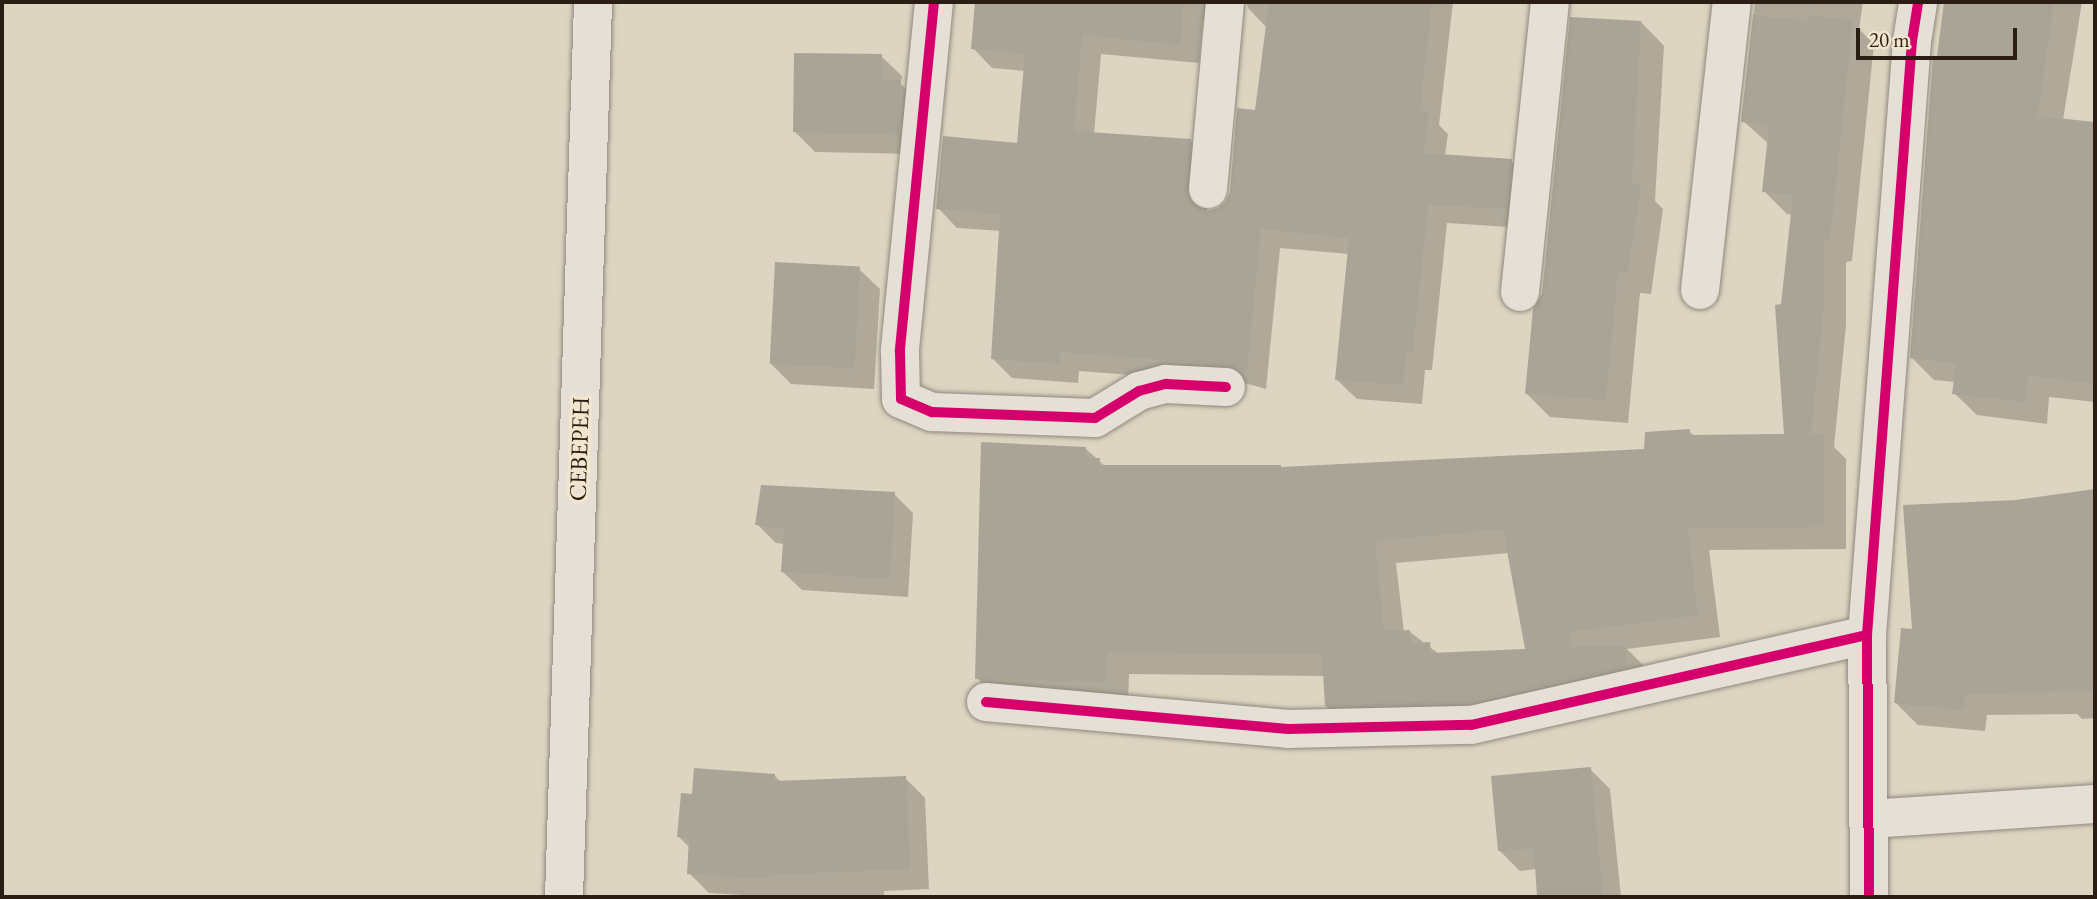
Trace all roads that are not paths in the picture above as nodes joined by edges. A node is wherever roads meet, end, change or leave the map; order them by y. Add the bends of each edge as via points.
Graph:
1 (593, 2) edge
2 (934, 2) edge
3 (1225, 2) edge
4 (1550, 2) edge
5 (1732, 2) edge
6 (1919, 2) edge
7 (1208, 189) dead end
8 (1700, 290) dead end
9 (1520, 292) dead end
10 (1226, 387) dead end
11 (1867, 635) junction
12 (986, 702) dead end
13 (2095, 804) edge
14 (1870, 819) junction
15 (564, 897) edge
16 (1869, 897) edge

1 - 15 street, СЕВЕРЕН
2 - 10 street via 900,351 901,399 932,412 1094,418 1139,391 1166,384
3 - 7 street
4 - 9 street
5 - 8 street
6 - 11 street via 1912,41
11 - 12 street via 1471,725 1288,729
11 - 14 street
13 - 14 street
14 - 16 street

